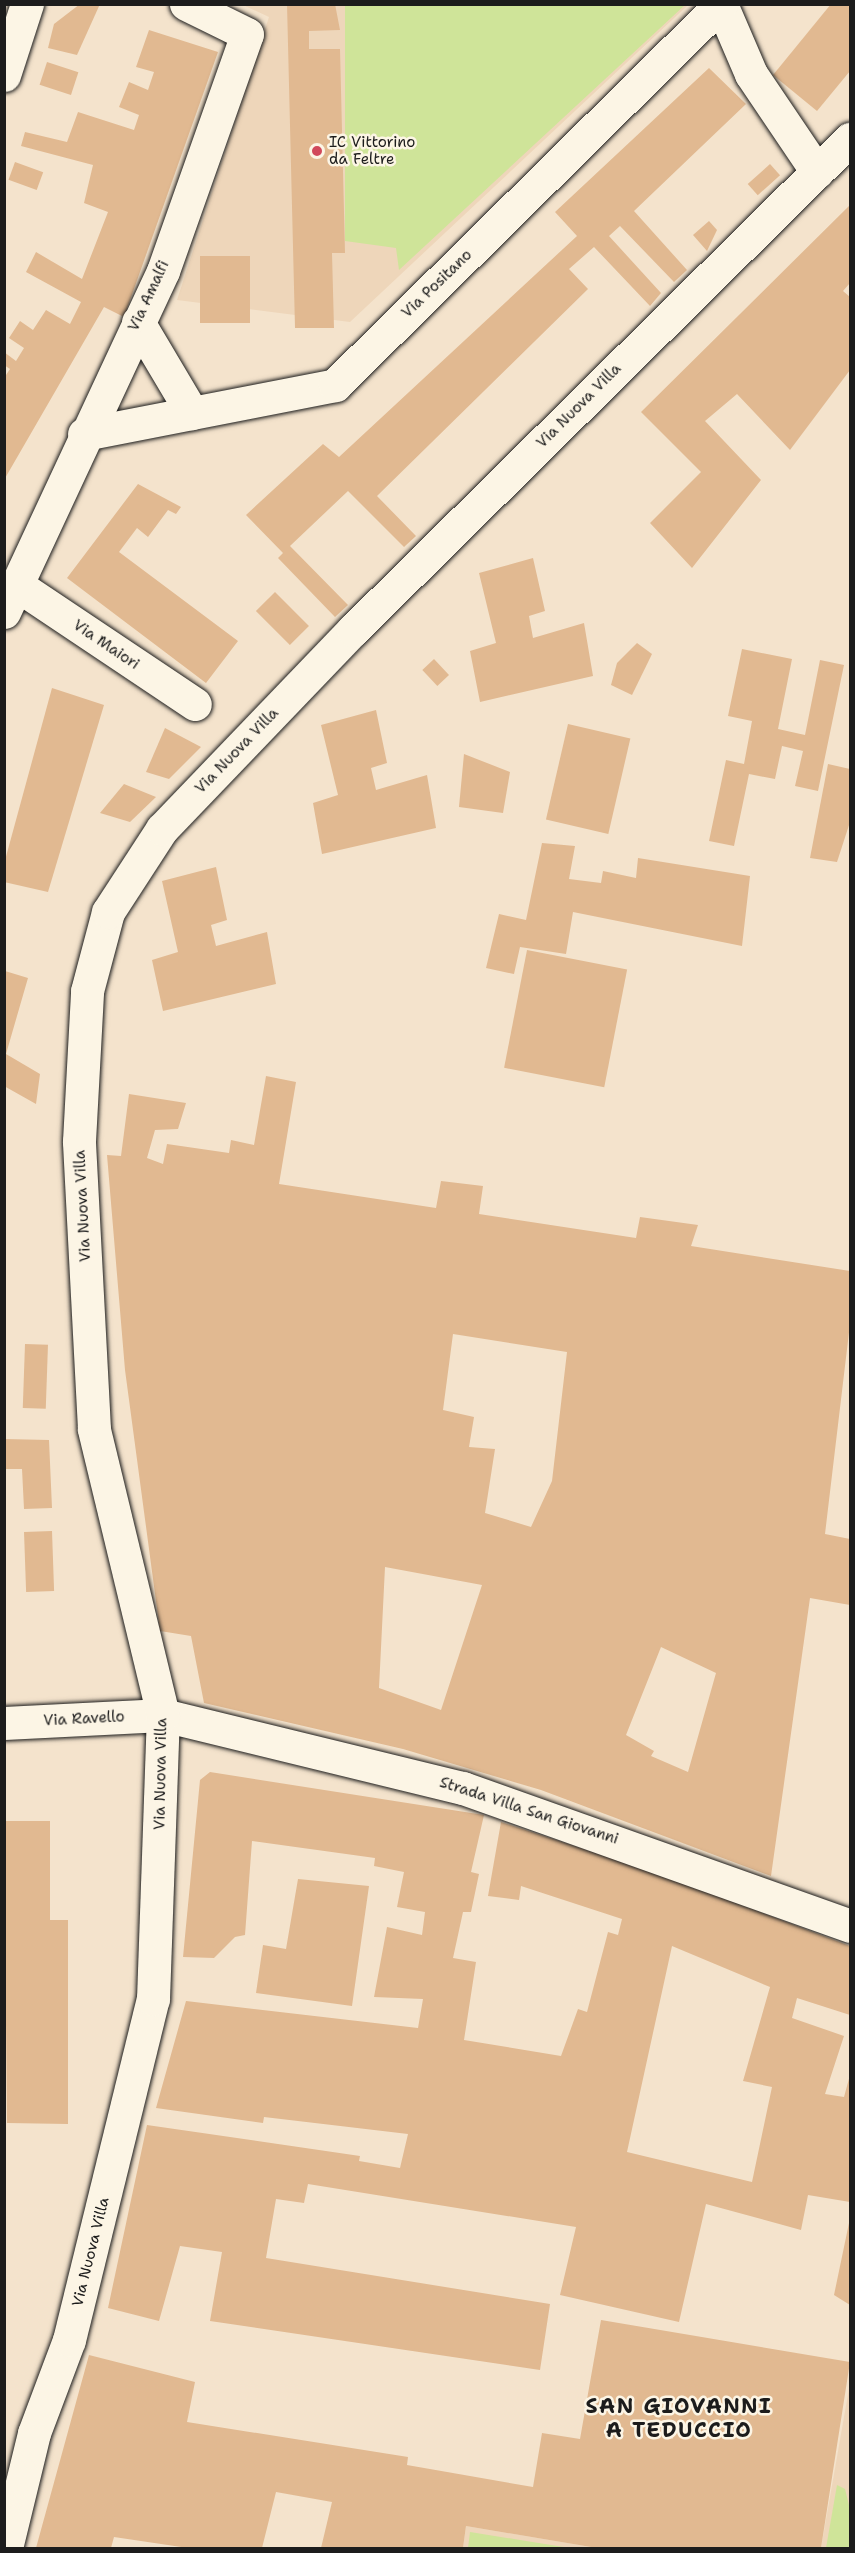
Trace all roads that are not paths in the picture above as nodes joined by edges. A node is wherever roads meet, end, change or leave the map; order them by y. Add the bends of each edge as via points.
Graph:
1 (27, 4) edge
2 (186, 4) edge
3 (721, 5) edge
4 (4, 75) edge
5 (850, 139) edge
6 (817, 172) junction
7 (138, 322) junction
8 (192, 413) junction
9 (84, 435) junction
10 (13, 576) edge
11 (195, 704) dead end
12 (164, 1715) junction
13 (4, 1723) edge
14 (850, 1926) edge
15 (6, 2548) edge

1 - 4 street
2 - 7 street, Via Amalfi via 246,34 163,271
3 - 6 street via 751,74
3 - 8 street, Via Positano via 334,385
5 - 6 street, Via Nuova Villa
6 - 12 street, Via Nuova Villa via 353,630 162,829 108,912 87,991 79,1141 94,1430
7 - 8 street
7 - 9 street, Via Amalfi
8 - 9 street, Via Positano
9 - 10 street, Via Amalfi
10 - 11 street, Via Maiori
12 - 13 street, Via Ravello
12 - 14 street, Strada Villa San Giovanni via 463,1788
12 - 15 street, Via Nuova Villa via 153,1999 69,2340 34,2433

